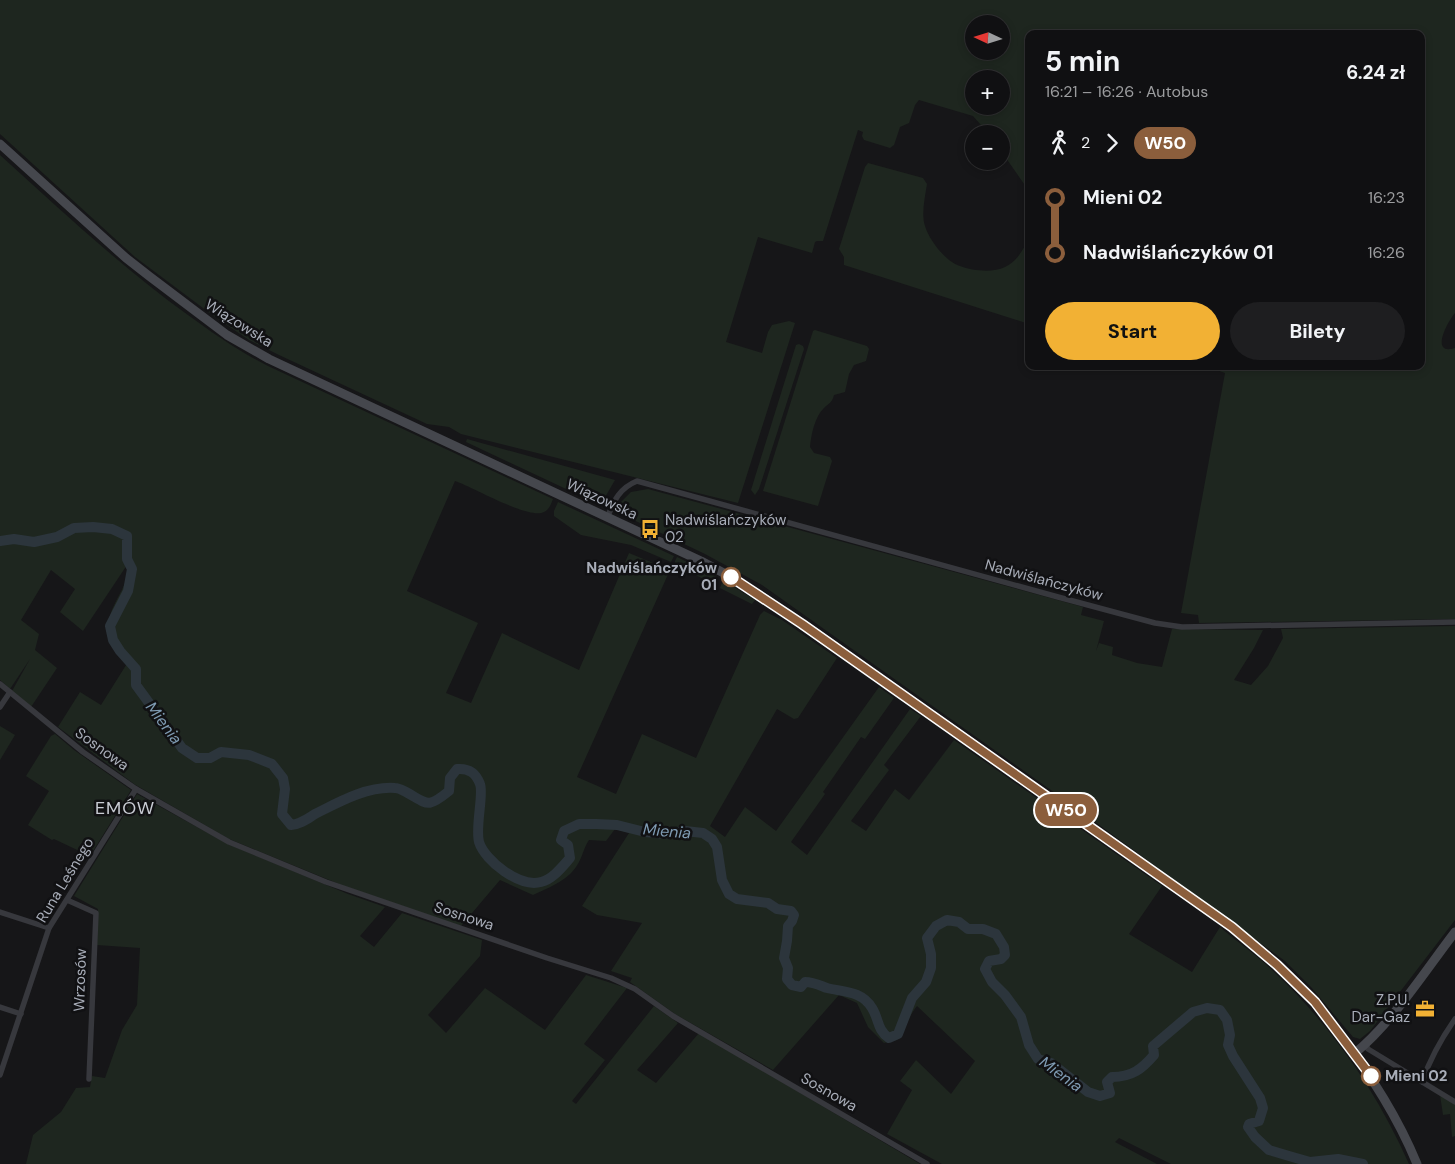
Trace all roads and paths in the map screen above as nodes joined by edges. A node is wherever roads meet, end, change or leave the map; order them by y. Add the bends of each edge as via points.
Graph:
1 (0, 144) edge
2 (608, 516) junction
3 (1455, 622) edge
4 (0, 684) edge
5 (10, 692) junction
6 (0, 707) edge
7 (136, 789) junction
8 (67, 900) junction
9 (0, 912) edge
10 (49, 928) junction
11 (1455, 932) edge
12 (0, 1007) edge
13 (20, 1014) junction
14 (1455, 1019) edge
15 (1365, 1044) junction
16 (1354, 1053) junction
17 (0, 1075) edge
18 (89, 1079) dead end
19 (1422, 1082) junction
20 (1455, 1102) edge
21 (927, 1164) edge
22 (1417, 1164) edge

1 - 2 main road, Wiązowska via 126,258 235,340
2 - 3 street, Nadwiślańczyków via 619,492 636,481 1058,597 1182,627
2 - 16 main road, Wiązowska via 701,561 762,596 1216,916 1315,1002
4 - 5 street, Sosnowa
5 - 6 street
5 - 7 street, Sosnowa via 83,752
7 - 8 street, Runa Leśnego
7 - 21 street, Sosnowa via 229,842 326,882 611,978 635,989 673,1016
8 - 10 street, Runa Leśnego
8 - 18 street, Wrzosów via 96,914
9 - 10 street
10 - 13 street, Runa Leśnego
11 - 15 main road
12 - 13 street
13 - 17 street, Runa Leśnego
14 - 19 street via 1440,1042
15 - 16 main road
15 - 19 street
16 - 22 main road, Wiązowska via 1385,1099
19 - 20 street

